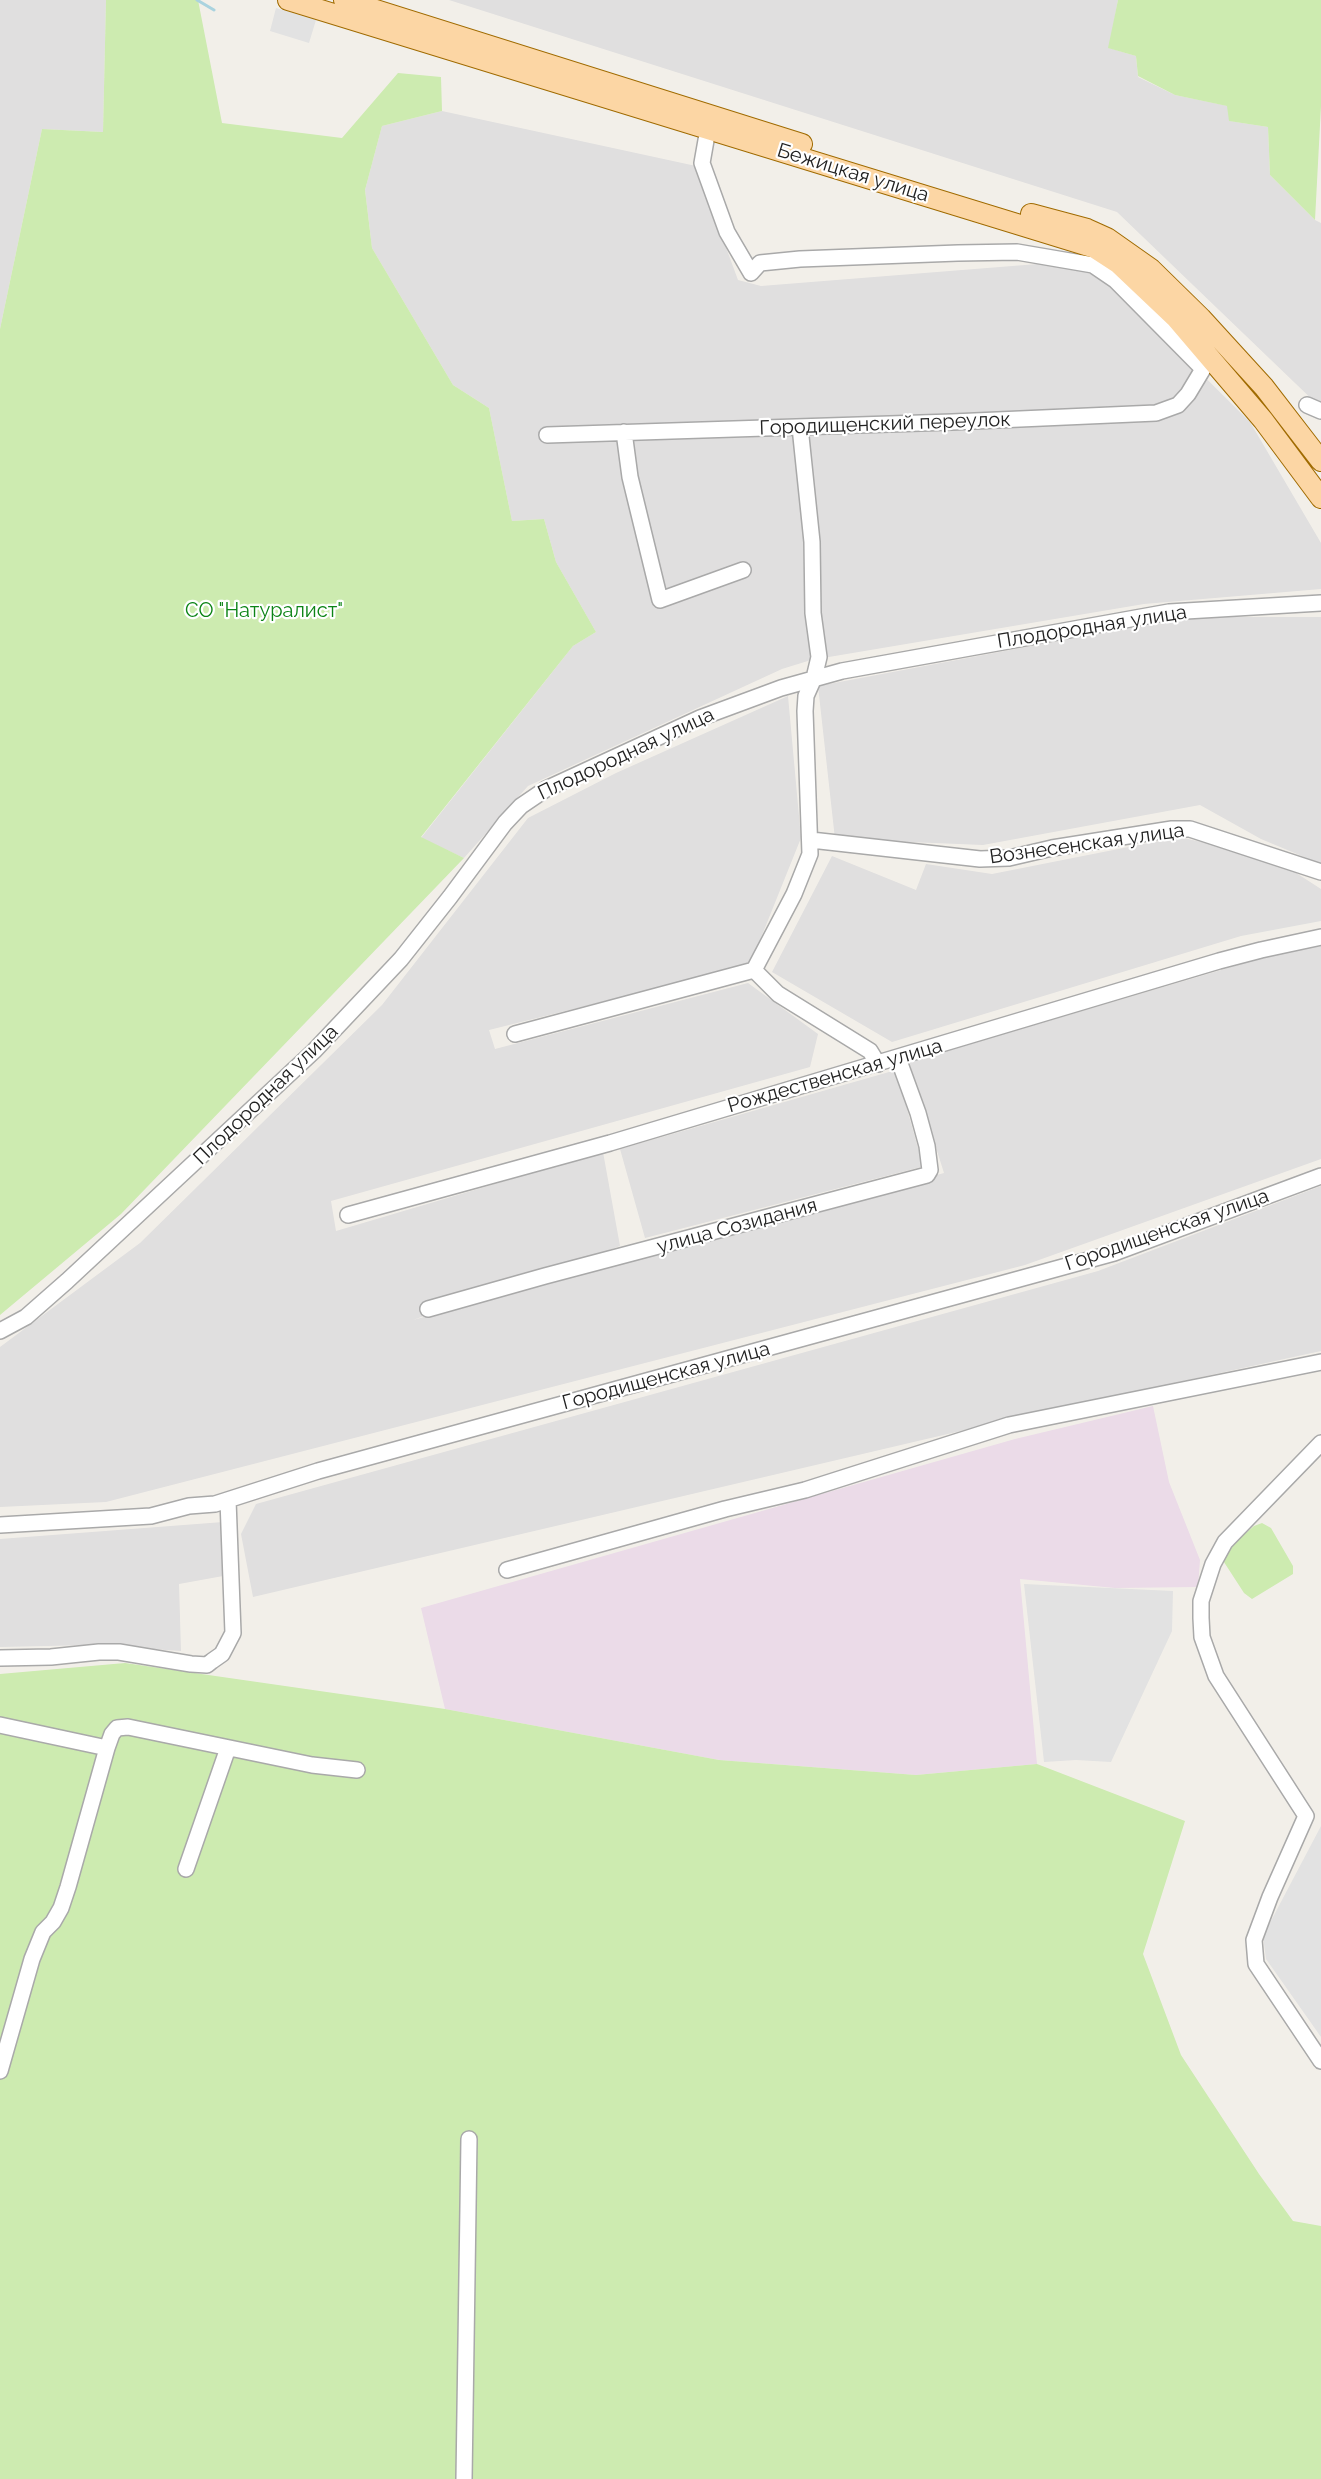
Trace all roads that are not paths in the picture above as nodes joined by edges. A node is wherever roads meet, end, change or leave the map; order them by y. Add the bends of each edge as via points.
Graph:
1 (288, 0) edge
2 (344, 0) edge
3 (708, 129) junction
4 (1307, 405) dead end
5 (1321, 411) edge
6 (800, 427) junction
7 (624, 432) junction
8 (547, 435) dead end
9 (1321, 461) edge
10 (1321, 498) edge
11 (743, 570) dead end
12 (1321, 603) edge
13 (814, 678) junction
14 (811, 840) junction
15 (1321, 872) edge
16 (1321, 937) edge
17 (754, 970) junction
18 (515, 1034) dead end
19 (898, 1058) junction
20 (878, 1064) junction
21 (1321, 1176) edge
22 (348, 1215) dead end
23 (428, 1309) dead end
24 (0, 1331) edge
25 (1321, 1362) edge
26 (1321, 1443) edge
27 (228, 1500) junction
28 (0, 1525) edge
29 (507, 1570) dead end
30 (0, 1658) edge
31 (0, 1725) edge
32 (107, 1748) junction
33 (228, 1748) junction
34 (357, 1770) dead end
35 (186, 1869) dead end
36 (1321, 2061) edge
37 (0, 2071) edge
38 (469, 2139) dead end
39 (464, 2479) edge

1 - 3 main road, Бежицкая улица
2 - 9 main road, Бежицкая улица via 1107,238 1151,269 1201,318 1264,387
3 - 6 street, Городищенский переулок via 702,163 727,232 751,273 760,263 780,261 958,253 1017,252 1093,265 1115,280 1203,369 1178,405 1156,413
3 - 10 main road, Бежицкая улица via 1074,240 1103,253 1176,318 1263,420
4 - 5 street
6 - 7 street, Городищенский переулок
6 - 13 street via 819,657
7 - 8 street, Городищенский переулок
7 - 11 street via 630,477 660,600
12 - 13 street, Плодородная улица via 1169,612
13 - 14 street via 805,711
13 - 24 street, Плодородная улица via 700,718 546,789 521,806 401,959 314,1051 67,1281 26,1317
14 - 15 street, Вознесенская улица via 980,859 1009,858 1063,846 1190,829
14 - 17 street via 810,854 794,894
16 - 19 street, Рождественская улица via 1219,961
17 - 18 street
17 - 20 street via 778,994 870,1050
19 - 20 street, Рождественская улица
19 - 23 street, улица Созидания via 927,1146 927,1175
20 - 22 street, Рождественская улица
21 - 27 street, Городищенская улица via 1114,1253 318,1471
25 - 29 street via 1009,1425 805,1490
26 - 36 street via 1225,1542 1201,1601 1202,1636 1216,1676 1306,1816 1254,1940 1256,1964
27 - 28 street, Городищенская улица via 151,1516
27 - 30 street via 233,1633 222,1654 207,1665 119,1652
31 - 32 street
32 - 33 street via 117,1728 128,1727
32 - 37 street via 68,1887 61,1908 43,1932 32,1959
33 - 34 street
33 - 35 street
38 - 39 street

